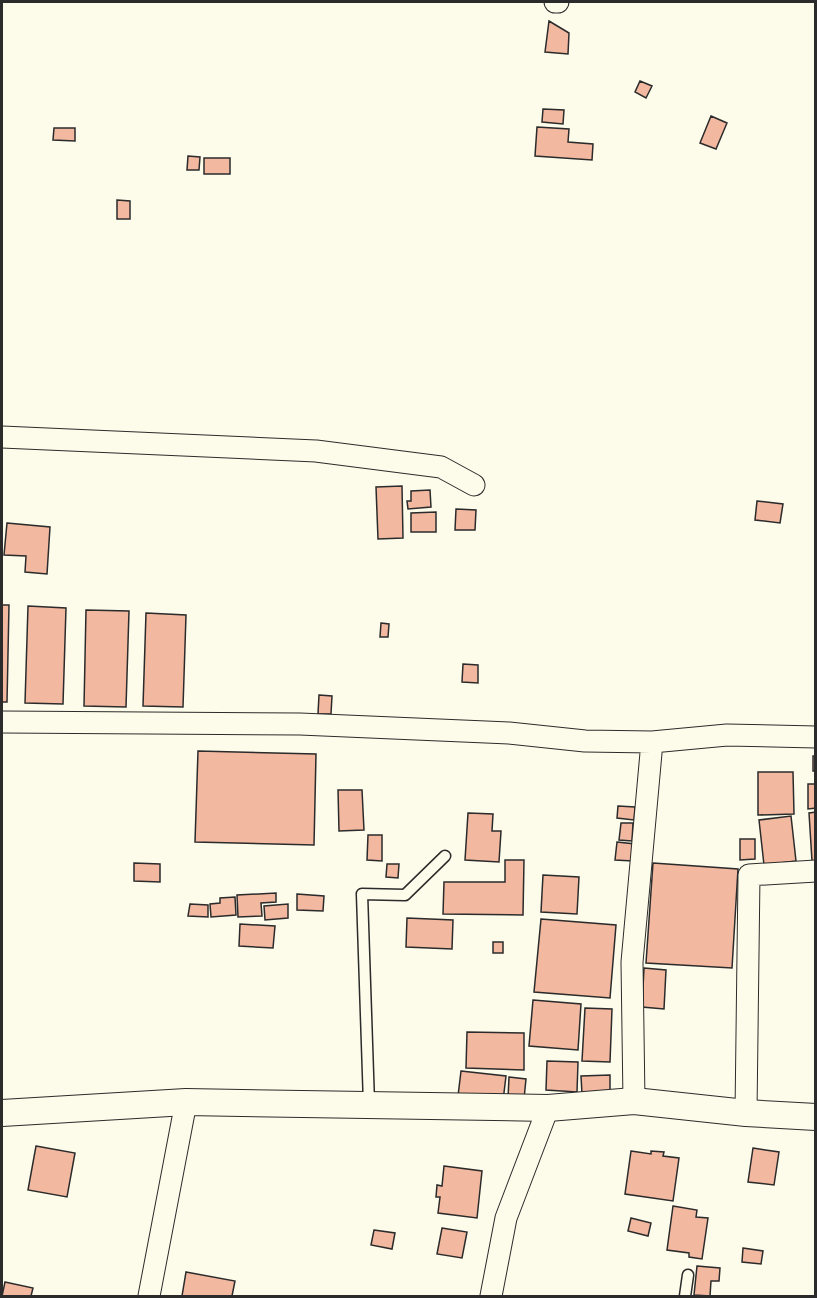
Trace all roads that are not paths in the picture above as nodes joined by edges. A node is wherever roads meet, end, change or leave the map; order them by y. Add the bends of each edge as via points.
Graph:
1 (2, 437) edge
2 (474, 484) dead end
3 (2, 722) edge
4 (816, 737) edge
5 (652, 742) junction
6 (446, 856) dead end
7 (816, 871) edge
8 (634, 1101) junction
9 (186, 1102) junction
10 (369, 1104) junction
11 (548, 1108) junction
12 (2, 1113) edge
13 (746, 1113) junction
14 (816, 1117) edge
15 (688, 1275) dead end
16 (149, 1296) edge
17 (491, 1296) edge
18 (685, 1296) edge

1 - 2 street via 316,451 441,467
3 - 5 street via 300,724
4 - 5 street via 727,735
5 - 8 street via 632,962
6 - 10 lane via 405,896 362,894
7 - 13 street via 749,875
8 - 11 street
8 - 13 street
9 - 10 street
9 - 12 street
9 - 16 street
10 - 11 street
11 - 17 street via 506,1218
13 - 14 street
15 - 18 lane

